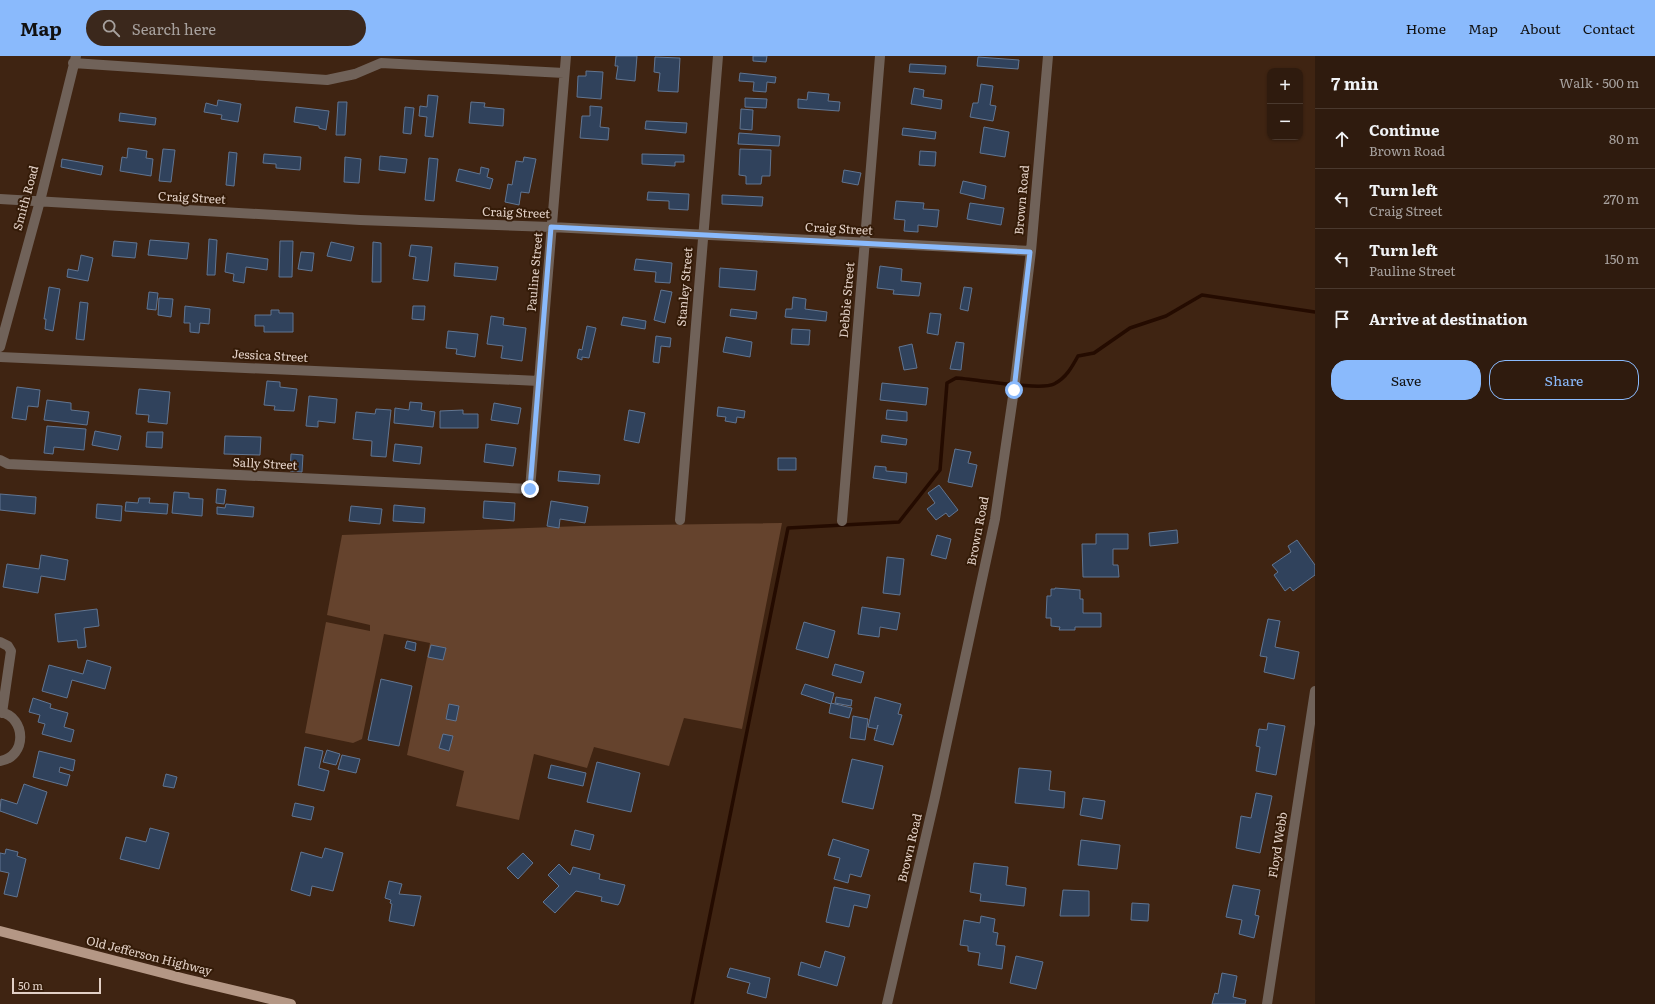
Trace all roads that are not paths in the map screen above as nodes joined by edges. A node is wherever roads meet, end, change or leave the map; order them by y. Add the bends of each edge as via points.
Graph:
1 (566, 56) edge
2 (718, 56) edge
3 (880, 56) edge
4 (1048, 56) edge
5 (75, 60) edge
6 (564, 73) junction
7 (0, 199) edge
8 (40, 201) junction
9 (551, 227) junction
10 (703, 235) junction
11 (865, 243) junction
12 (1030, 252) junction
13 (0, 347) edge
14 (0, 358) edge
15 (538, 382) junction
16 (0, 460) edge
17 (530, 489) joint
18 (680, 520) dead end
19 (842, 521) dead end
20 (0, 642) edge
21 (1315, 691) edge
22 (1, 712) edge
23 (0, 761) edge
24 (0, 931) edge
25 (291, 1004) edge
26 (887, 1004) edge
27 (1267, 1004) edge

1 - 6 street, Pauline Street
2 - 10 street, Stanley Street
3 - 11 street, Debbie Street
4 - 12 street, Brown Road
5 - 6 street via 327,80 355,74 381,63
5 - 8 street, Smith Road
6 - 9 street, Pauline Street
7 - 8 street, Craig Street
8 - 9 street, Craig Street via 337,219
8 - 13 street, Smith Road
9 - 10 street, Craig Street
9 - 15 street, Pauline Street
10 - 11 street, Craig Street
10 - 18 street, Stanley Street
11 - 12 street, Craig Street
11 - 19 street, Debbie Street
12 - 26 street, Brown Road via 1014,390 995,520
14 - 15 street, Jessica Street
15 - 17 street, Pauline Street
16 - 17 street, Sally Street via 8,464
20 - 22 street via 11,651
21 - 27 street, Floyd Webb
22 - 23 street via 14,720 21,740 15,753
24 - 25 main road, Old Jefferson Highway

